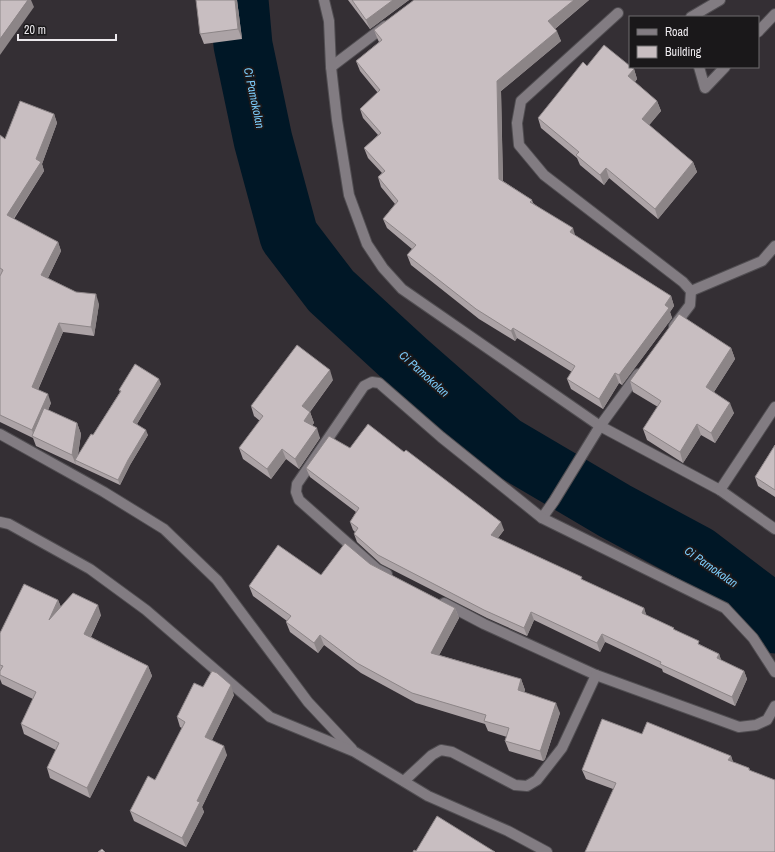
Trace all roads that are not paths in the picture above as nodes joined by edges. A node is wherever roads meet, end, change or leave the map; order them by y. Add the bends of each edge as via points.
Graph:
1 (324, 0) edge
2 (720, 0) edge
3 (618, 13) dead end
4 (775, 14) edge
5 (693, 16) edge
6 (395, 19) edge
7 (759, 31) edge
8 (331, 67) junction
9 (699, 68) edge
10 (724, 68) edge
11 (775, 246) edge
12 (691, 291) junction
13 (666, 337) edge
14 (643, 369) edge
15 (775, 407) edge
16 (600, 426) junction
17 (0, 434) edge
18 (720, 490) junction
19 (542, 518) junction
20 (0, 522) edge
21 (775, 529) edge
22 (399, 580) edge
23 (434, 598) edge
24 (775, 672) edge
25 (596, 675) junction
26 (775, 706) edge
27 (355, 752) junction
28 (404, 782) junction
29 (547, 852) edge

1 - 8 street via 329,21
2 - 5 street
3 - 12 street via 521,101 517,122 519,145 544,175 683,282
4 - 7 street
6 - 8 street
8 - 16 street via 348,196 367,244 383,268 402,289
9 - 10 street via 705,88
11 - 12 street via 762,261
12 - 13 street via 690,306
14 - 16 street
15 - 18 street
16 - 18 street
16 - 19 street
17 - 27 street via 164,529 218,580 308,702
18 - 21 street
19 - 22 street via 441,437 380,383 372,382 364,386 297,484 296,492 299,500 377,569
19 - 24 street via 725,608 753,638
20 - 27 street via 9,524 90,569 146,610 270,717
23 - 25 street via 484,624
25 - 26 street via 739,727 756,725 767,720
25 - 28 street via 562,748 537,780 527,786 515,785 452,752 441,750 432,755
27 - 28 street
28 - 29 street via 428,796 508,831

